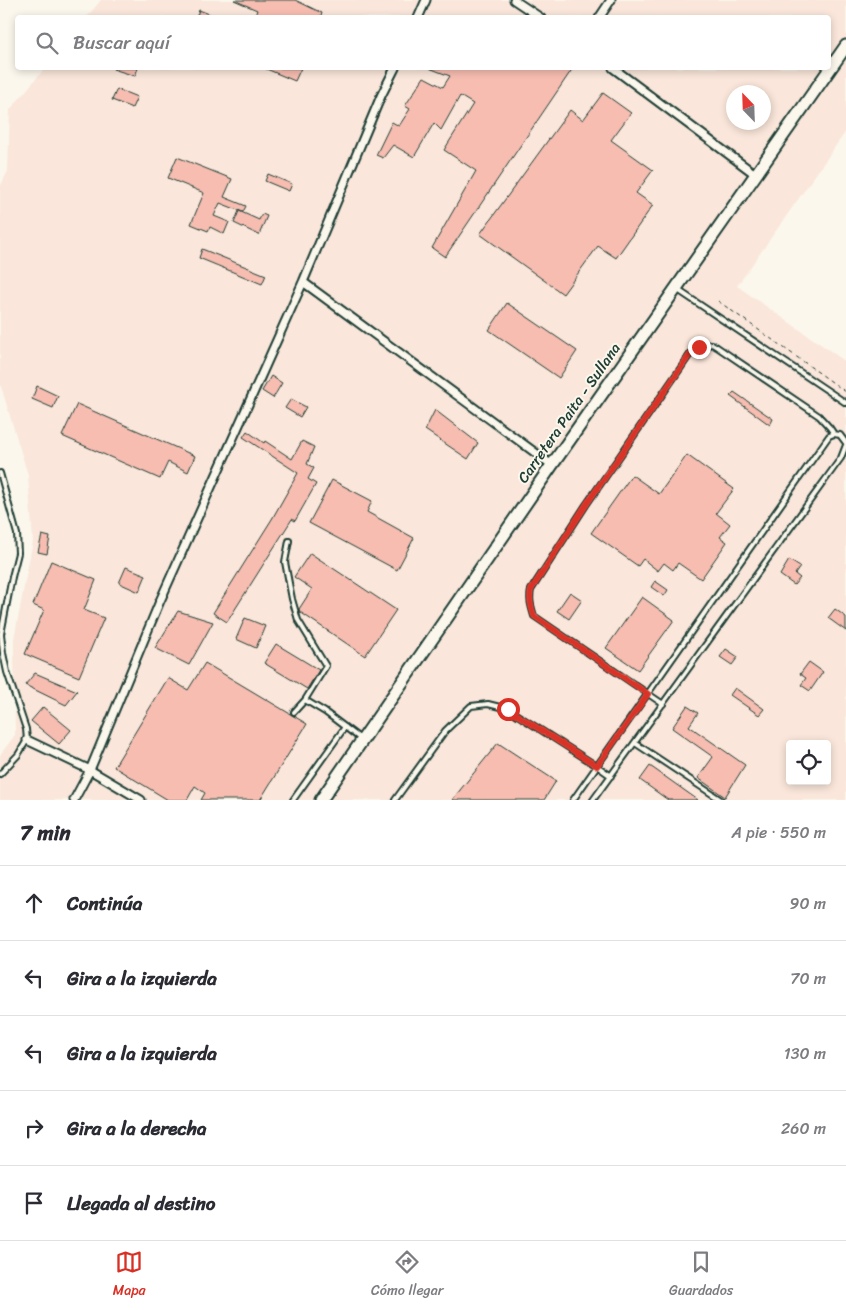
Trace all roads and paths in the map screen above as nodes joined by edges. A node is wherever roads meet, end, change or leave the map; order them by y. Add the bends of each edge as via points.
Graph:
1 (426, 0) edge
2 (514, 0) edge
3 (611, 0) edge
4 (419, 15) edge
5 (536, 15) edge
6 (601, 15) edge
7 (846, 46) edge
8 (831, 67) edge
9 (393, 70) edge
10 (616, 70) edge
11 (829, 70) edge
12 (755, 174) junction
13 (303, 282) junction
14 (675, 288) junction
15 (718, 301) dead end
16 (846, 392) edge
17 (846, 403) edge
18 (834, 434) junction
19 (846, 444) edge
20 (552, 465) junction
21 (0, 473) edge
22 (290, 541) dead end
23 (648, 694) junction
24 (305, 700) junction
25 (663, 704) junction
26 (294, 712) dead end
27 (345, 727) junction
28 (27, 740) junction
29 (362, 740) junction
30 (634, 743) junction
31 (597, 766) junction
32 (90, 770) junction
33 (0, 774) edge
34 (611, 776) junction
35 (74, 800) edge
36 (141, 800) edge
37 (293, 800) edge
38 (321, 800) edge
39 (396, 800) edge
40 (573, 800) edge
41 (593, 800) edge
42 (721, 800) edge

1 - 4 street
2 - 5 street
3 - 6 street
7 - 8 main road, Carretera Paita - Sullana
9 - 13 street
10 - 12 street
11 - 12 main road, Carretera Paita - Sullana
12 - 14 main road, Carretera Paita - Sullana
13 - 20 street
13 - 32 street via 164,592
14 - 17 lane
14 - 20 main road, Carretera Paita - Sullana
15 - 16 path
18 - 19 lane via 840,435
18 - 23 lane via 829,436
18 - 23 lane via 820,416 712,344 691,353 531,590 530,606 534,616
19 - 25 lane via 841,458
20 - 29 main road, Carretera Paita - Sullana
21 - 28 lane via 17,534 18,552 1,634 7,672
22 - 24 lane via 285,562 298,620 326,666
23 - 25 lane
23 - 31 lane
24 - 26 lane
24 - 27 lane
25 - 30 lane
27 - 29 lane
27 - 37 lane
28 - 32 street
28 - 33 lane
29 - 38 main road, Carretera Paita - Sullana
30 - 34 lane
30 - 42 lane
31 - 34 lane
31 - 39 lane via 508,709 488,704 471,706 445,731
31 - 40 lane
32 - 35 street
32 - 36 street
34 - 41 lane

